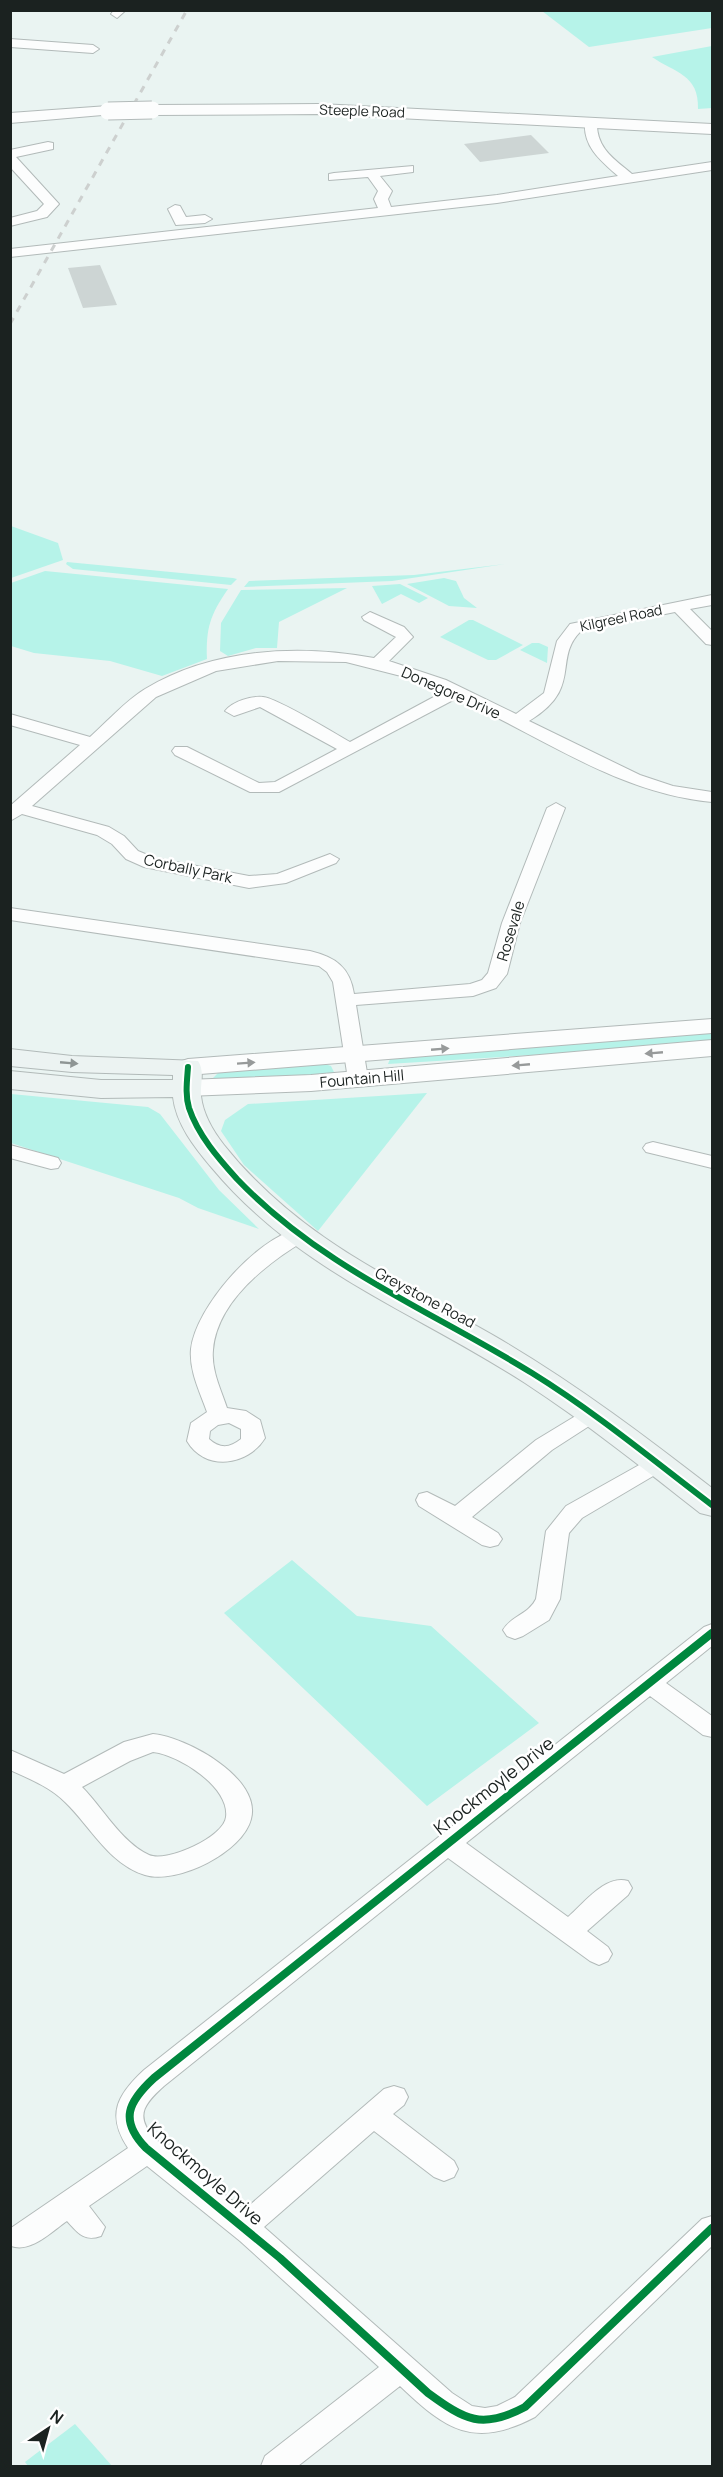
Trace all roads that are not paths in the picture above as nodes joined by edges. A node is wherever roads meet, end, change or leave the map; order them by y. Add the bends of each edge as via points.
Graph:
1 (10, 43) edge
2 (93, 48) dead end
3 (10, 118) edge
4 (591, 122) junction
5 (712, 129) edge
6 (48, 146) dead end
7 (11, 155) edge
8 (712, 166) edge
9 (408, 169) dead end
10 (371, 173) junction
11 (334, 177) dead end
12 (630, 180) junction
13 (175, 208) dead end
14 (386, 212) junction
15 (10, 222) edge
16 (240, 227) junction
17 (10, 253) edge
18 (712, 600) edge
19 (678, 606) junction
20 (370, 617) dead end
21 (712, 640) edge
22 (378, 663) junction
23 (455, 692) junction
24 (234, 711) dead end
25 (10, 719) edge
26 (514, 722) junction
27 (91, 743) junction
28 (350, 749) junction
29 (181, 751) dead end
30 (712, 797) edge
31 (556, 808) dead end
32 (15, 812) edge
33 (330, 859) dead end
34 (10, 914) edge
35 (346, 1000) junction
36 (712, 1026) edge
37 (712, 1048) edge
38 (10, 1057) edge
39 (357, 1067) junction
40 (187, 1078) junction
41 (10, 1080) edge
42 (653, 1148) dead end
43 (13, 1155) edge
44 (712, 1162) edge
45 (51, 1163) dead end
46 (297, 1236) junction
47 (592, 1414) junction
48 (219, 1416) dead end
49 (657, 1463) junction
50 (427, 1500) dead end
51 (712, 1506) edge
52 (456, 1518) junction
53 (490, 1539) dead end
54 (515, 1629) dead end
55 (712, 1633) edge
56 (649, 1683) junction
57 (712, 1728) edge
58 (10, 1759) edge
59 (63, 1786) junction
60 (447, 1843) junction
61 (619, 1888) dead end
62 (570, 1931) junction
63 (599, 1954) dead end
64 (149, 2149) junction
65 (444, 2169) dead end
66 (70, 2205) junction
67 (91, 2227) dead end
68 (245, 2227) junction
69 (712, 2228) edge
70 (21, 2237) dead end
71 (401, 2367) junction
72 (276, 2466) edge

1 - 2 street
3 - 4 street, Steeple Road, bridge via 108,111 320,109
4 - 5 street, Steeple Road
4 - 12 street via 593,144
6 - 7 street
7 - 15 street via 29,182 52,204 42,214
8 - 12 street
9 - 10 street
10 - 11 street
10 - 14 street via 385,191 381,199
12 - 14 street
13 - 16 street via 182,222 232,217
14 - 16 street
16 - 17 street
18 - 19 street, Kilgreel Road
19 - 21 street
19 - 26 street, Kilgreel Road via 573,629 565,639 552,693
20 - 22 street via 405,637
22 - 23 street, Donegore Drive
22 - 27 street, Donegore Drive via 293,655 215,667 150,693
23 - 26 street, Donegore Drive
23 - 28 street
24 - 28 street via 254,701 267,704
25 - 27 street
26 - 30 street, Donegore Drive via 644,784
27 - 32 street, Donegore Drive
28 - 29 street via 271,789 248,785
31 - 35 street, Rosevale via 492,981 469,990
32 - 33 street, Corbally Park via 103,831 132,855 150,863 243,881 274,880
34 - 35 street via 321,960 339,973
35 - 39 street
39 -> 36 street, Fountain Hill
37 -> 39 street, Fountain Hill
38 -> 40 main road, Fountain Hill
39 - 40 street, Fountain Hill
40 - 41 main road, Fountain Hill via 102,1089
40 - 46 main road, Greystone Road via 190,1111 204,1141 243,1187
42 - 44 street
43 - 45 street
46 - 47 main road, Greystone Road via 354,1274 485,1344
46 - 48 street via 250,1272 223,1300 208,1326 202,1360
47 - 49 main road, Greystone Road
47 - 52 street via 544,1445
49 - 51 main road, Greystone Road
49 - 54 street via 605,1492 568,1519 558,1531 548,1599 541,1614
50 - 52 street
52 - 53 street
55 - 56 street, Knockmoyle Drive
56 - 57 street
56 - 60 street, Knockmoyle Drive
58 - 59 street
59 - 59 street via 146,1744 165,1744 194,1756 219,1776 231,1790 240,1816 229,1833 187,1862 153,1868 129,1857
60 - 62 street, Knockmoyle Drive
60 - 64 street, Knockmoyle Drive via 136,2096 129,2111 130,2124
61 - 62 street
62 - 63 street, Knockmoyle Drive
64 - 66 street, Knockmoyle Drive
64 - 68 street, Knockmoyle Drive
65 - 68 street, Knockmoyle Drive via 384,2106
66 - 67 street
66 - 70 street, Knockmoyle Drive
68 - 71 street, Knockmoyle Drive
69 - 71 street, Knockmoyle Drive via 538,2396 508,2417 492,2423 457,2415
71 - 72 street

